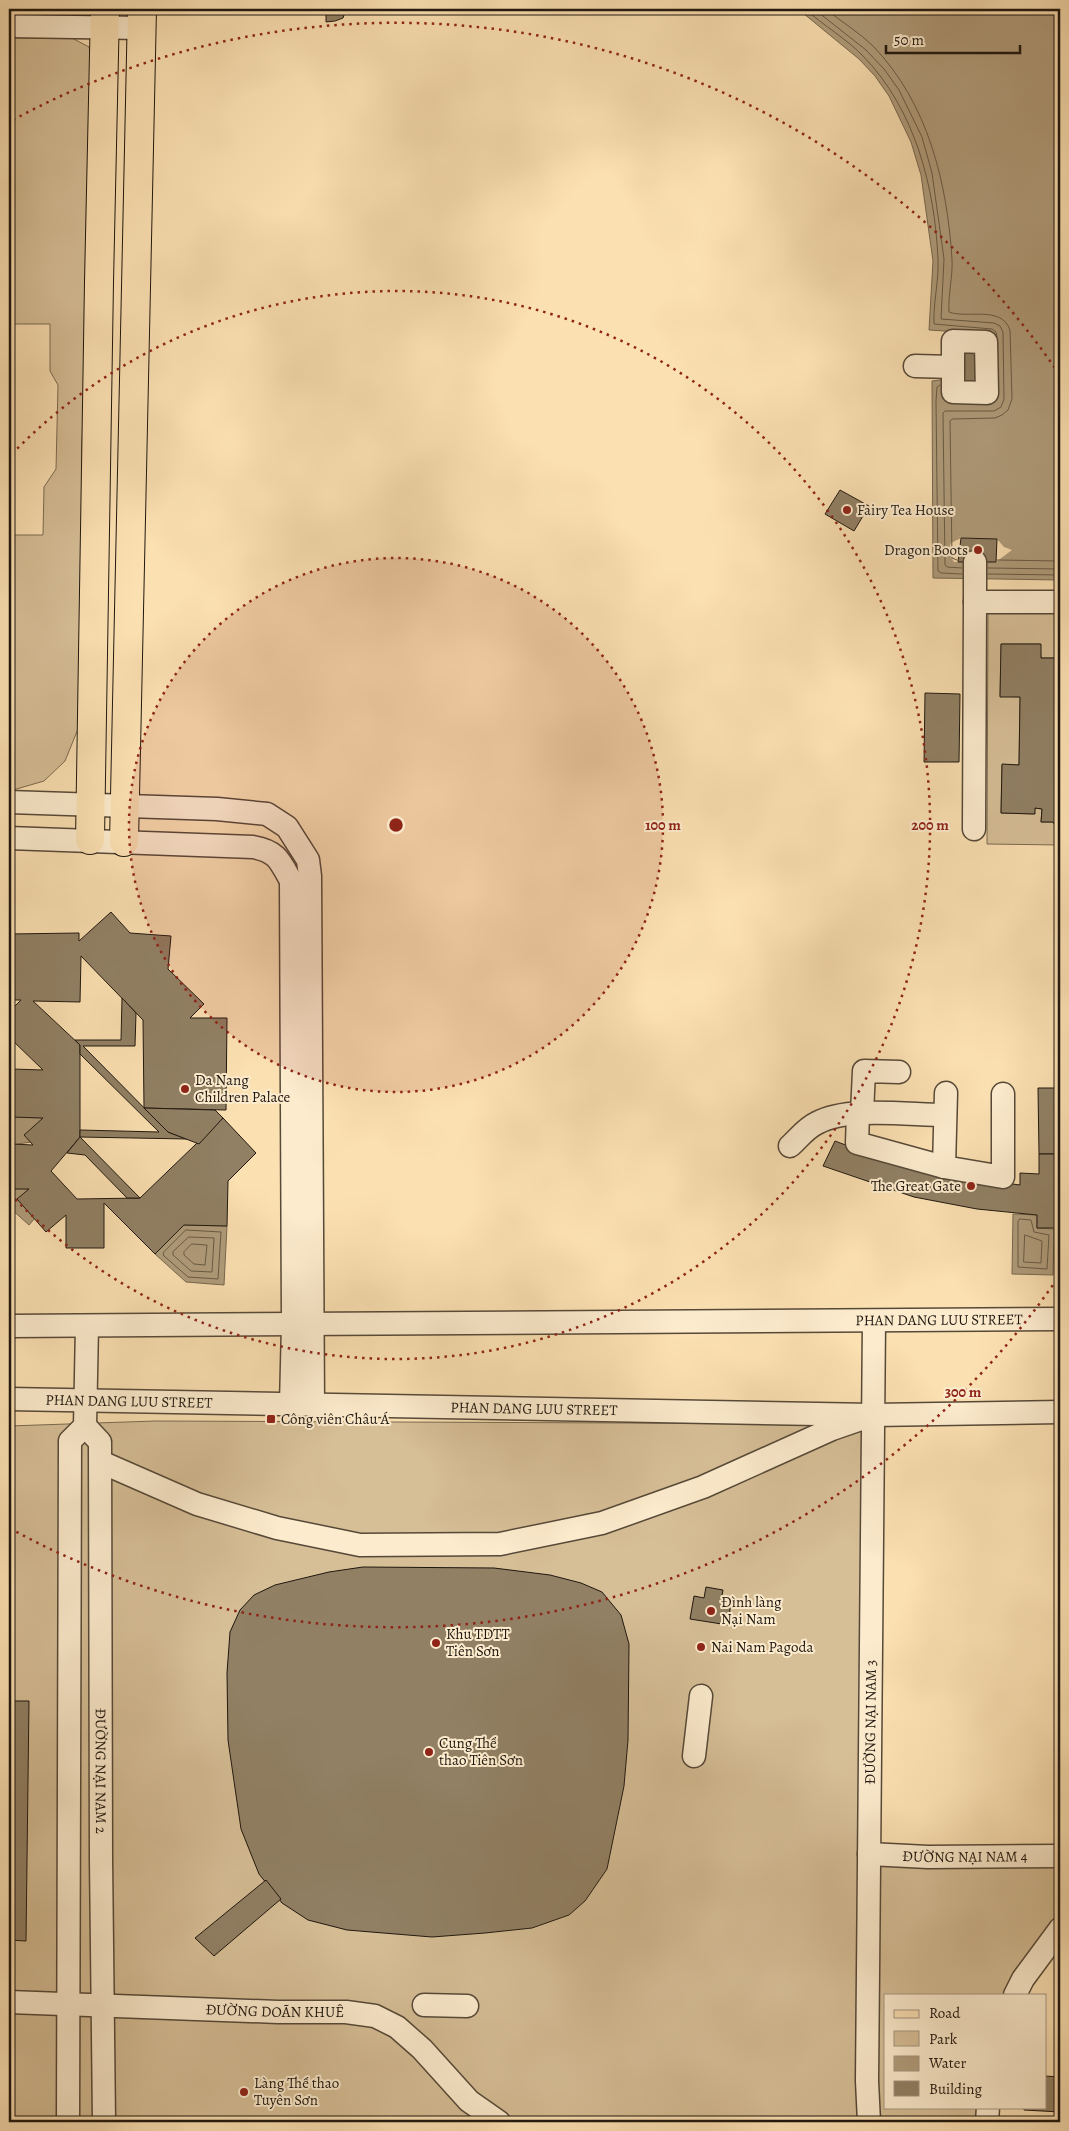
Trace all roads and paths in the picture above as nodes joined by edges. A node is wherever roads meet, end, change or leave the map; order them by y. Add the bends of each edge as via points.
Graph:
1 (106, 18) edge
2 (142, 19) edge
3 (9, 26) edge
4 (99, 282) junction
5 (135, 282) junction
6 (915, 366) dead end
7 (953, 367) dead end
8 (975, 562) dead end
9 (94, 592) junction
10 (130, 592) junction
11 (975, 602) junction
12 (1060, 602) edge
13 (9, 802) edge
14 (91, 805) junction
15 (126, 806) junction
16 (974, 828) dead end
17 (9, 838) edge
18 (90, 840) junction
19 (124, 842) junction
20 (899, 1072) dead end
21 (1003, 1094) dead end
22 (860, 1113) junction
23 (790, 1146) dead end
24 (944, 1167) junction
25 (1060, 1319) edge
26 (874, 1321) junction
27 (303, 1324) junction
28 (9, 1326) edge
29 (86, 1326) junction
30 (9, 1399) edge
31 (86, 1400) junction
32 (291, 1404) junction
33 (313, 1405) junction
34 (1060, 1412) edge
35 (873, 1415) junction
36 (85, 1426) junction
37 (101, 1462) junction
38 (701, 1696) dead end
39 (694, 1756) dead end
40 (869, 1854) junction
41 (1055, 1859) edge
42 (1060, 1929) edge
43 (1016, 1994) edge
44 (9, 2002) edge
45 (70, 2004) junction
46 (103, 2005) junction
47 (424, 2005) dead end
48 (466, 2006) dead end
49 (988, 2108) edge
50 (68, 2122) edge
51 (104, 2122) edge
52 (499, 2122) edge
53 (869, 2122) edge
54 (987, 2122) edge

1 - 2 street
1 - 3 street
1 - 4 main road
2 - 5 main road
4 - 5 main road
4 - 9 main road
5 - 10 main road
6 - 7 street
8 - 11 street
9 - 10 main road
9 - 14 main road
10 - 15 main road
11 - 12 street
11 - 16 street
13 - 14 street
14 - 15 street
14 - 18 main road
15 - 19 main road
15 - 27 street via 267,814 287,827 308,860
17 - 18 street
18 - 19 street
19 - 27 street via 216,844 265,849 279,858 291,881
20 - 22 street via 864,1071
21 - 24 street via 1003,1177
22 - 23 street via 829,1117 816,1123
22 - 24 street via 857,1143
22 - 24 street via 945,1104
25 - 26 street, PHAN DANG LUU STREET
26 - 27 street, PHAN DANG LUU STREET
26 - 35 street, ĐƯỜNG NẠI NAM 3
27 - 29 street, PHAN DANG LUU STREET
27 - 32 street
27 - 33 street
28 - 29 street, PHAN DANG LUU STREET
29 - 31 street
30 - 31 street, PHAN DANG LUU STREET
31 - 32 street, PHAN DANG LUU STREET
31 - 36 street
32 - 33 street, PHAN DANG LUU STREET
33 - 35 street, PHAN DANG LUU STREET
34 - 35 street, PHAN DANG LUU STREET
35 - 37 street via 832,1429 703,1487 602,1523 500,1544 360,1545 277,1528 197,1504
35 - 40 street, ĐƯỜNG NẠI NAM 3
36 - 37 street, ĐƯỜNG NẠI NAM 2 via 100,1442
36 - 45 street via 70,1441
37 - 46 street, ĐƯỜNG NẠI NAM 2
38 - 39 street
40 - 41 street, ĐƯỜNG NẠI NAM 4
40 - 53 street, ĐƯỜNG NẠI NAM 3
42 - 43 street
44 - 45 street, ĐƯỜNG DOÃN KHUÊ
45 - 46 street, ĐƯỜNG DOÃN KHUÊ
45 - 50 street
46 - 51 street, ĐƯỜNG NẠI NAM 2
46 - 52 street, ĐƯỜNG DOÃN KHUÊ via 346,2012 375,2016 397,2027 422,2049 469,2101
47 - 48 street
49 - 54 street

